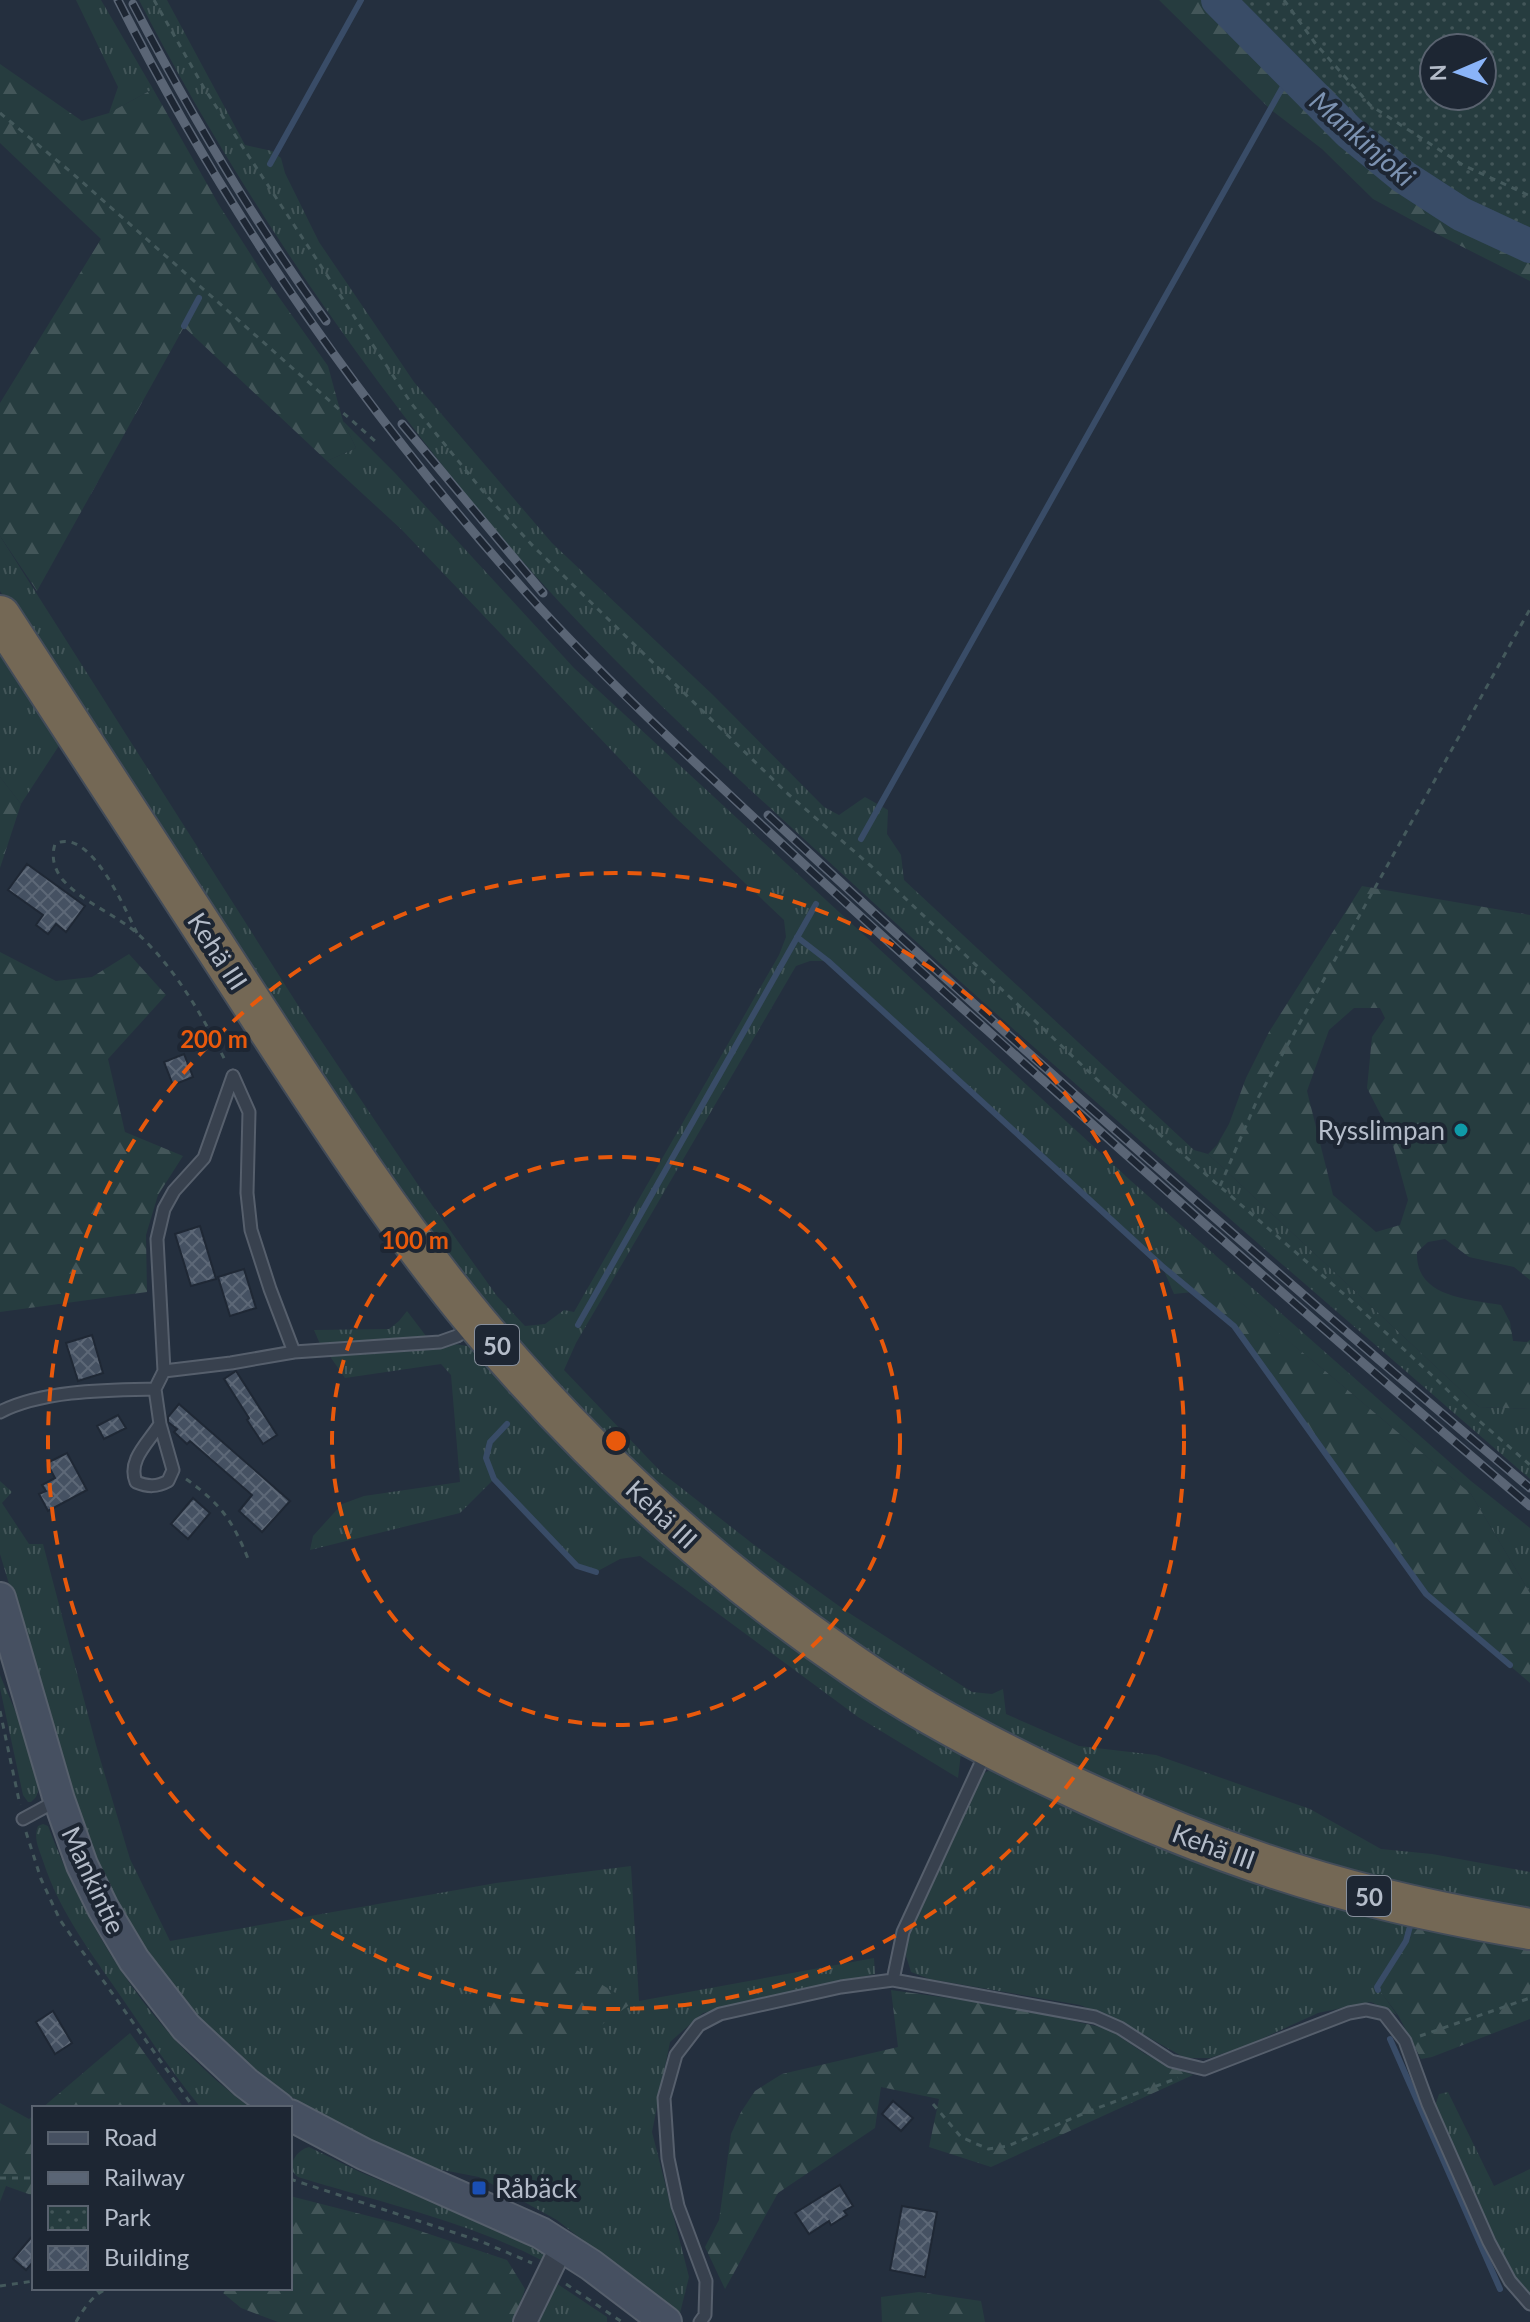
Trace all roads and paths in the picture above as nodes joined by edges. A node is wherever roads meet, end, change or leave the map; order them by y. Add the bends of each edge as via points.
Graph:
1 (154, 0) edge
2 (1284, 0) edge
3 (0, 113) edge
4 (1530, 196) edge
5 (375, 441) dead end
6 (1530, 609) edge
7 (0, 616) edge
8 (137, 933) junction
9 (233, 1076) junction
10 (1220, 1186) junction
11 (477, 1323) junction
12 (294, 1352) junction
13 (164, 1371) junction
14 (155, 1389) junction
15 (0, 1412) edge
16 (160, 1424) junction
17 (1530, 1465) edge
18 (173, 1470) junction
19 (249, 1561) dead end
20 (0, 1598) edge
21 (0, 1711) edge
22 (989, 1746) junction
23 (59, 1800) junction
24 (23, 1819) junction
25 (1530, 1929) edge
26 (893, 1980) junction
27 (1530, 1998) edge
28 (1405, 2041) junction
29 (1204, 2069) junction
30 (933, 2104) dead end
31 (193, 2106) edge
32 (276, 2106) edge
33 (292, 2116) edge
34 (0, 2178) edge
35 (32, 2178) edge
36 (292, 2180) edge
37 (555, 2259) junction
38 (32, 2281) edge
39 (0, 2286) edge
40 (95, 2290) edge
41 (102, 2290) edge
42 (99, 2291) junction
43 (1530, 2304) edge
44 (664, 2320) edge
45 (76, 2322) edge
46 (525, 2322) edge
47 (622, 2322) edge
48 (700, 2322) edge

1 - 10 path via 204,88 411,403 486,495 788,794
2 - 4 path via 1370,105 1463,165
3 - 5 path
6 - 10 path via 1258,1098
7 - 11 highway, Kehä III / 50 via 393,1216
8 - 8 path via 63,880 53,860 55,844 70,841 88,851
8 - 9 path via 205,1022
9 - 12 lane via 249,1112 251,1230
9 - 13 lane via 204,1158 164,1209 157,1239
10 - 17 path
11 - 12 lane via 440,1342
11 - 22 highway, Kehä III / 50 via 574,1430 725,1570 855,1667
12 - 13 lane
13 - 14 lane
14 - 15 lane via 93,1391 18,1403
14 - 16 lane
16 - 18 lane
16 - 18 lane via 134,1461 132,1473 136,1482 160,1486
18 - 19 path via 219,1505
20 - 23 street, Mankintie
21 - 24 path
22 - 25 highway, Kehä III / 50 via 1125,1812 1276,1869 1372,1897
22 - 26 lane via 903,1932
23 - 24 lane
23 - 32 street, Mankintie via 82,1865 134,1960 186,2027
24 - 31 path via 60,1920
26 - 29 lane via 1095,2017 1171,2061
26 - 48 lane via 720,2014 699,2025 676,2055 664,2098 668,2158 678,2206 706,2281
27 - 28 path
28 - 29 lane via 1384,2014 1366,2010
28 - 43 lane via 1489,2242
29 - 30 path via 1008,2146 988,2149 961,2137
33 - 37 street via 541,2233
34 - 35 path
36 - 37 path via 480,2241
37 - 44 street via 591,2265
37 - 46 street
37 - 47 path
38 - 39 path
40 - 42 path
41 - 42 path
42 - 45 path

